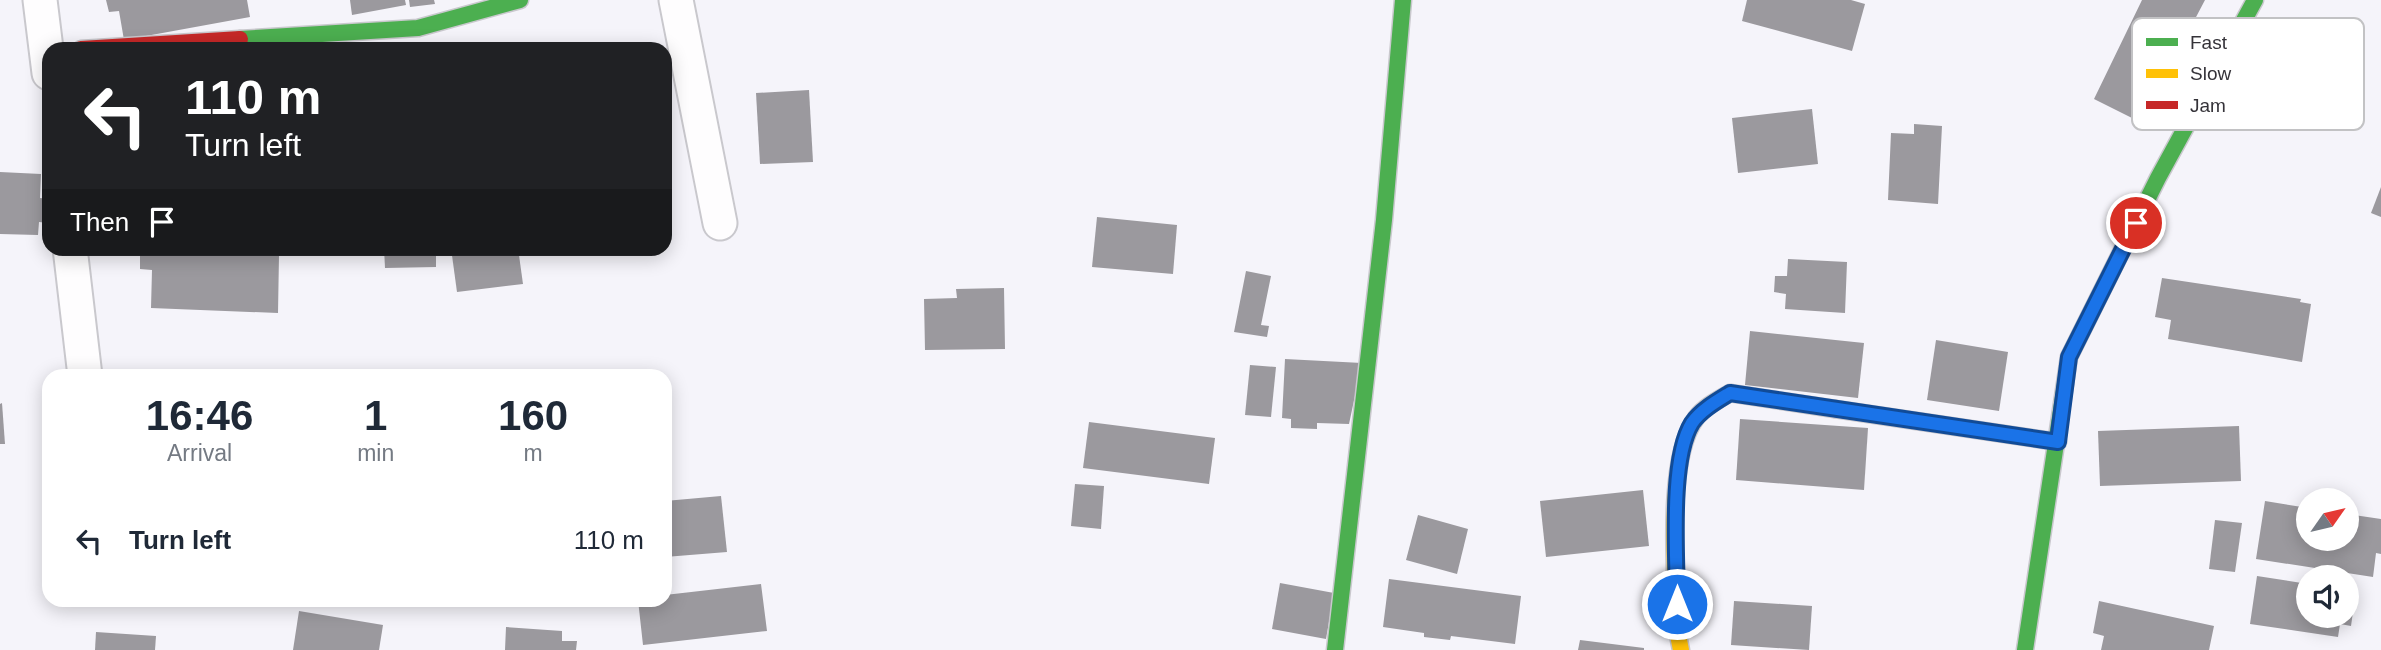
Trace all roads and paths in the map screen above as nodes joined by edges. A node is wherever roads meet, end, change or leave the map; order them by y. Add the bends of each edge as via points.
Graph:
1 (40, 0) edge
2 (520, 0) edge
3 (676, 0) edge
4 (1403, 0) edge
5 (2255, 0) edge
6 (2245, 18) edge
7 (46, 42) edge
8 (193, 42) edge
9 (2184, 130) edge
10 (720, 223) dead end
11 (71, 256) edge
12 (84, 369) edge
13 (2058, 442) junction
14 (1335, 650) edge
15 (1681, 650) edge
16 (2025, 650) edge

1 - 7 street
2 - 8 street via 418,28
3 - 10 street
4 - 14 street via 1384,220
5 - 6 street
9 - 13 street via 2069,357
11 - 12 street
13 - 15 street via 1730,393 1692,424 1677,474 1677,630
13 - 16 street

